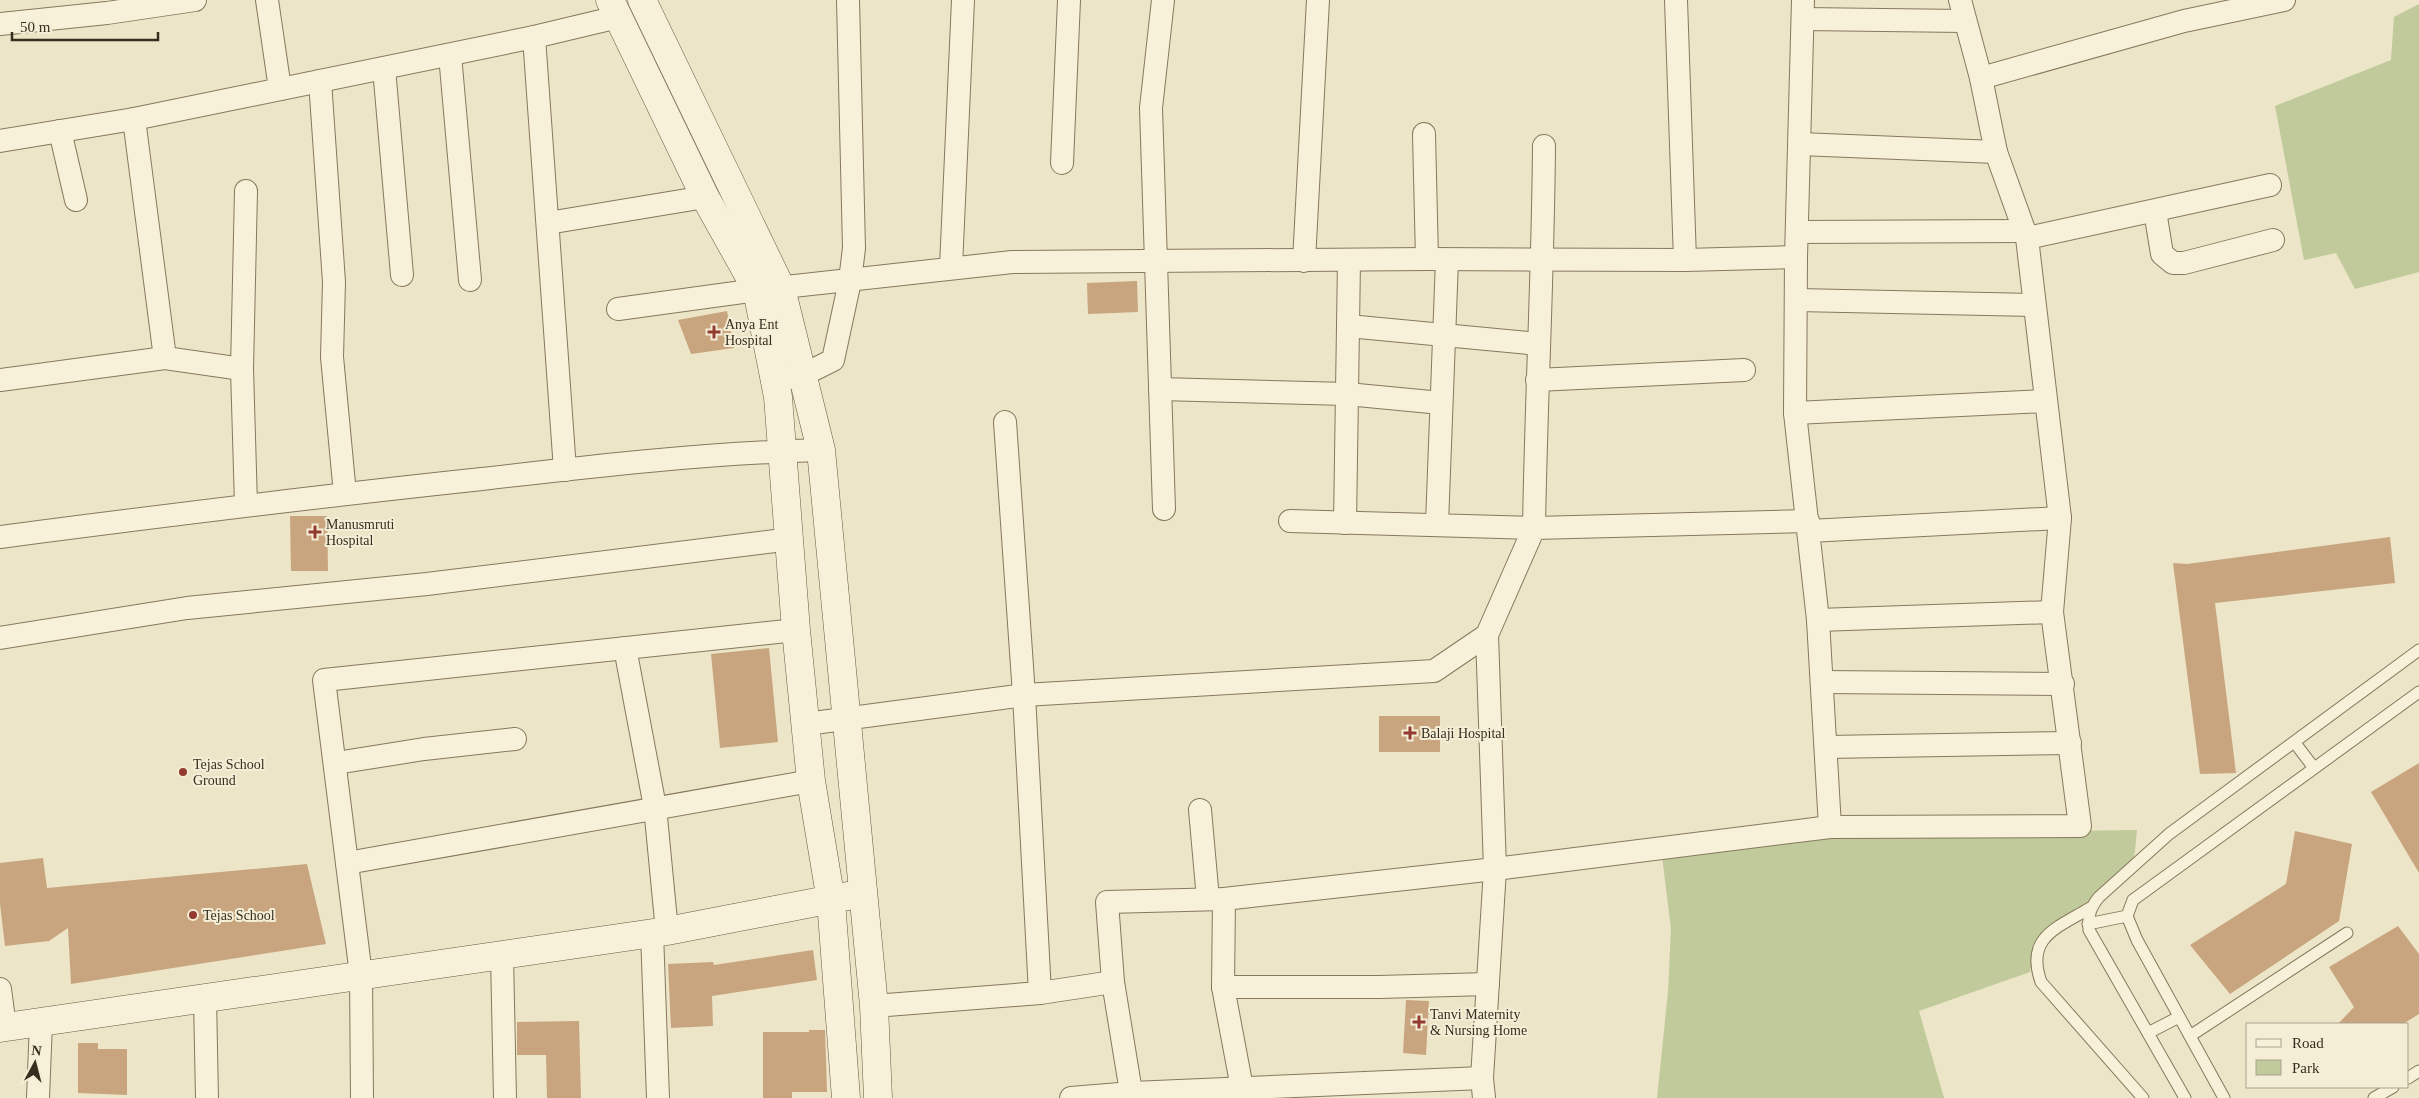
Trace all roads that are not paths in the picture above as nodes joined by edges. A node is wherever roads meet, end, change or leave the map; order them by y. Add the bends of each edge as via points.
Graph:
1 (195, 0) edge
2 (267, 0) edge
3 (642, 0) edge
4 (848, 0) edge
5 (963, 0) edge
6 (1069, 0) edge
7 (1163, 0) edge
8 (1318, 0) edge
9 (1676, 0) edge
10 (2284, 0) edge
11 (106, 6) edge
12 (614, 8) edge
13 (1803, 10) edge
14 (1962, 11) edge
15 (0, 24) edge
16 (534, 37) junction
17 (450, 55) junction
18 (384, 68) junction
19 (1981, 78) junction
20 (320, 81) junction
21 (280, 89) junction
22 (134, 118) junction
23 (60, 131) junction
24 (1424, 134) dead end
25 (0, 141) edge
26 (1800, 144) junction
27 (1544, 146) dead end
28 (1996, 152) junction
29 (1062, 163) dead end
30 (2270, 185) dead end
31 (246, 191) dead end
32 (705, 197) junction
33 (76, 200) dead end
34 (2155, 210) junction
35 (548, 223) junction
36 (1797, 232) junction
37 (2026, 234) junction
38 (2273, 240) dead end
39 (1796, 257) junction
40 (1437, 260) junction
41 (1543, 260) junction
42 (1685, 260) junction
43 (1349, 261) junction
44 (1155, 262) junction
45 (1304, 262) junction
46 (951, 267) junction
47 (402, 275) dead end
48 (470, 280) dead end
49 (850, 281) junction
50 (769, 289) junction
51 (1797, 300) junction
52 (2034, 305) junction
53 (618, 309) dead end
54 (1348, 326) junction
55 (1444, 334) junction
56 (1539, 344) junction
57 (165, 358) junction
58 (242, 369) junction
59 (1744, 370) dead end
60 (803, 375) junction
61 (0, 380) edge
62 (1537, 380) junction
63 (775, 381) junction
64 (1160, 389) junction
65 (1347, 394) junction
66 (2046, 401) junction
67 (1441, 403) junction
68 (1795, 413) junction
69 (1005, 422) dead end
70 (821, 450) junction
71 (784, 451) junction
72 (565, 470) junction
73 (345, 494) junction
74 (246, 505) junction
75 (1164, 509) dead end
76 (2060, 518) junction
77 (1290, 521) dead end
78 (1344, 523) junction
79 (1437, 524) junction
80 (1808, 526) junction
81 (1534, 528) junction
82 (0, 537) edge
83 (791, 539) junction
84 (2052, 612) junction
85 (1818, 620) junction
86 (796, 630) junction
87 (1488, 635) junction
88 (0, 638) edge
89 (625, 648) junction
90 (2419, 650) edge
91 (1823, 682) junction
92 (2063, 684) junction
93 (2419, 692) edge
94 (1024, 695) junction
95 (846, 719) junction
96 (806, 724) junction
97 (515, 739) dead end
98 (2295, 743) junction
99 (2070, 744) junction
100 (1826, 747) junction
101 (336, 763) junction
102 (2314, 768) junction
103 (811, 781) junction
104 (655, 807) junction
105 (1200, 810) dead end
106 (1830, 827) junction
107 (347, 863) junction
108 (1495, 869) junction
109 (864, 892) junction
110 (1216, 899) junction
111 (832, 901) junction
112 (2090, 908) junction
113 (2127, 916) junction
114 (2088, 924) junction
115 (659, 932) junction
116 (2347, 932) dead end
117 (502, 955) junction
118 (361, 975) junction
119 (1112, 982) junction
120 (1488, 984) junction
121 (1222, 987) junction
122 (0, 989) edge
123 (1040, 992) junction
124 (206, 998) junction
125 (874, 1006) junction
126 (2178, 1017) junction
127 (41, 1022) junction
128 (2, 1028) edge
129 (2148, 1033) junction
130 (2190, 1036) junction
131 (1242, 1088) junction
132 (1483, 1088) edge
133 (2391, 1088) edge
134 (1132, 1096) edge
135 (38, 1098) edge
136 (207, 1098) edge
137 (362, 1098) edge
138 (505, 1098) edge
139 (658, 1098) edge
140 (846, 1098) edge
141 (878, 1098) edge
142 (1071, 1098) edge
143 (2143, 1098) edge
144 (2185, 1098) edge
145 (2224, 1098) edge
146 (2374, 1098) edge

1 - 11 street
2 - 21 street
3 - 50 main road
4 - 49 street via 854,248
5 - 46 street
6 - 29 street
7 - 44 street via 1151,108
8 - 45 street
9 - 42 street
10 - 19 street via 2184,22
11 - 15 street
12 - 16 street
12 - 32 main road
13 - 14 street
13 - 26 street
14 - 19 street
16 - 17 street
16 - 35 street
17 - 18 street
17 - 48 street
18 - 20 street
18 - 47 street
19 - 28 street
20 - 21 street
20 - 73 street via 334,282 332,357
21 - 22 street
22 - 23 street
22 - 57 street
23 - 25 street
23 - 33 street
24 - 40 street
26 - 28 street
26 - 36 street
27 - 41 street
28 - 37 street
30 - 34 street
31 - 58 street
32 - 35 street
32 - 50 main road
34 - 37 street
34 - 38 street via 2162,254 2173,263
35 - 72 street
36 - 37 street
36 - 39 street
37 - 52 street
39 - 42 street
39 - 51 street
40 - 41 street
40 - 43 street
40 - 55 street
41 - 42 street
41 - 56 street
43 - 45 street
43 - 54 street
44 - 45 street
44 - 46 street via 1012,262
44 - 64 street
46 - 49 street
49 - 50 street
49 - 60 street via 833,360
50 - 53 street
50 - 60 main road
50 - 63 main road
51 - 52 street
51 - 68 street
52 - 66 street
54 - 55 street
54 - 65 street
55 - 56 street
55 - 67 street
56 - 62 street
57 - 58 street
57 - 61 street
58 - 74 street
59 - 62 street
60 - 63 street
60 - 70 main road
62 - 81 street
63 - 71 main road
64 - 65 street
64 - 75 street
65 - 67 street
65 - 78 street
66 - 68 street
66 - 76 street
67 - 79 street
68 - 80 street
69 - 94 street
70 - 71 street
70 - 95 main road
71 - 72 street
71 - 83 main road
72 - 73 street
73 - 74 street
74 - 82 street
76 - 80 street
76 - 84 street
77 - 78 street
78 - 79 street
79 - 81 street
80 - 81 street
80 - 85 street
81 - 87 street
83 - 86 main road
83 - 88 street via 427,584 187,608
84 - 85 street
84 - 92 street
85 - 91 street
86 - 89 street
86 - 96 main road
87 - 94 street via 1434,671
87 - 108 street
89 - 101 street via 324,680
89 - 104 street
90 - 98 lane
91 - 92 street
91 - 100 street
92 - 99 street
93 - 102 lane
94 - 95 street
94 - 123 street
95 - 96 street
95 - 109 main road
96 - 103 main road
97 - 101 street
98 - 102 lane
98 - 112 lane via 2169,834
99 - 100 street
99 - 106 street via 2080,826
100 - 106 street
101 - 107 street
102 - 113 lane via 2133,900
103 - 104 street
103 - 111 main road
104 - 107 street
104 - 115 street
105 - 110 street
106 - 108 street
107 - 118 street
108 - 110 street
108 - 120 street
109 - 111 main road
109 - 125 main road
110 - 119 street via 1107,902
110 - 121 street
111 - 115 main road
111 - 140 main road
112 - 114 lane
112 - 143 lane via 2047,936 2036,951 2036,968 2041,982
113 - 114 lane
113 - 126 lane
114 - 129 lane
115 - 117 main road
115 - 139 street
116 - 130 lane
117 - 118 main road
117 - 138 street
118 - 124 main road
118 - 137 street
119 - 123 street
119 - 134 street
120 - 121 street
120 - 132 street
121 - 131 street
122 - 128 street
123 - 125 street
124 - 127 main road
124 - 136 street
125 - 141 main road
126 - 129 lane
126 - 130 lane
127 - 128 main road
127 - 135 street
129 - 144 lane
130 - 145 lane
131 - 132 street
131 - 134 street
133 - 146 lane
134 - 142 street

